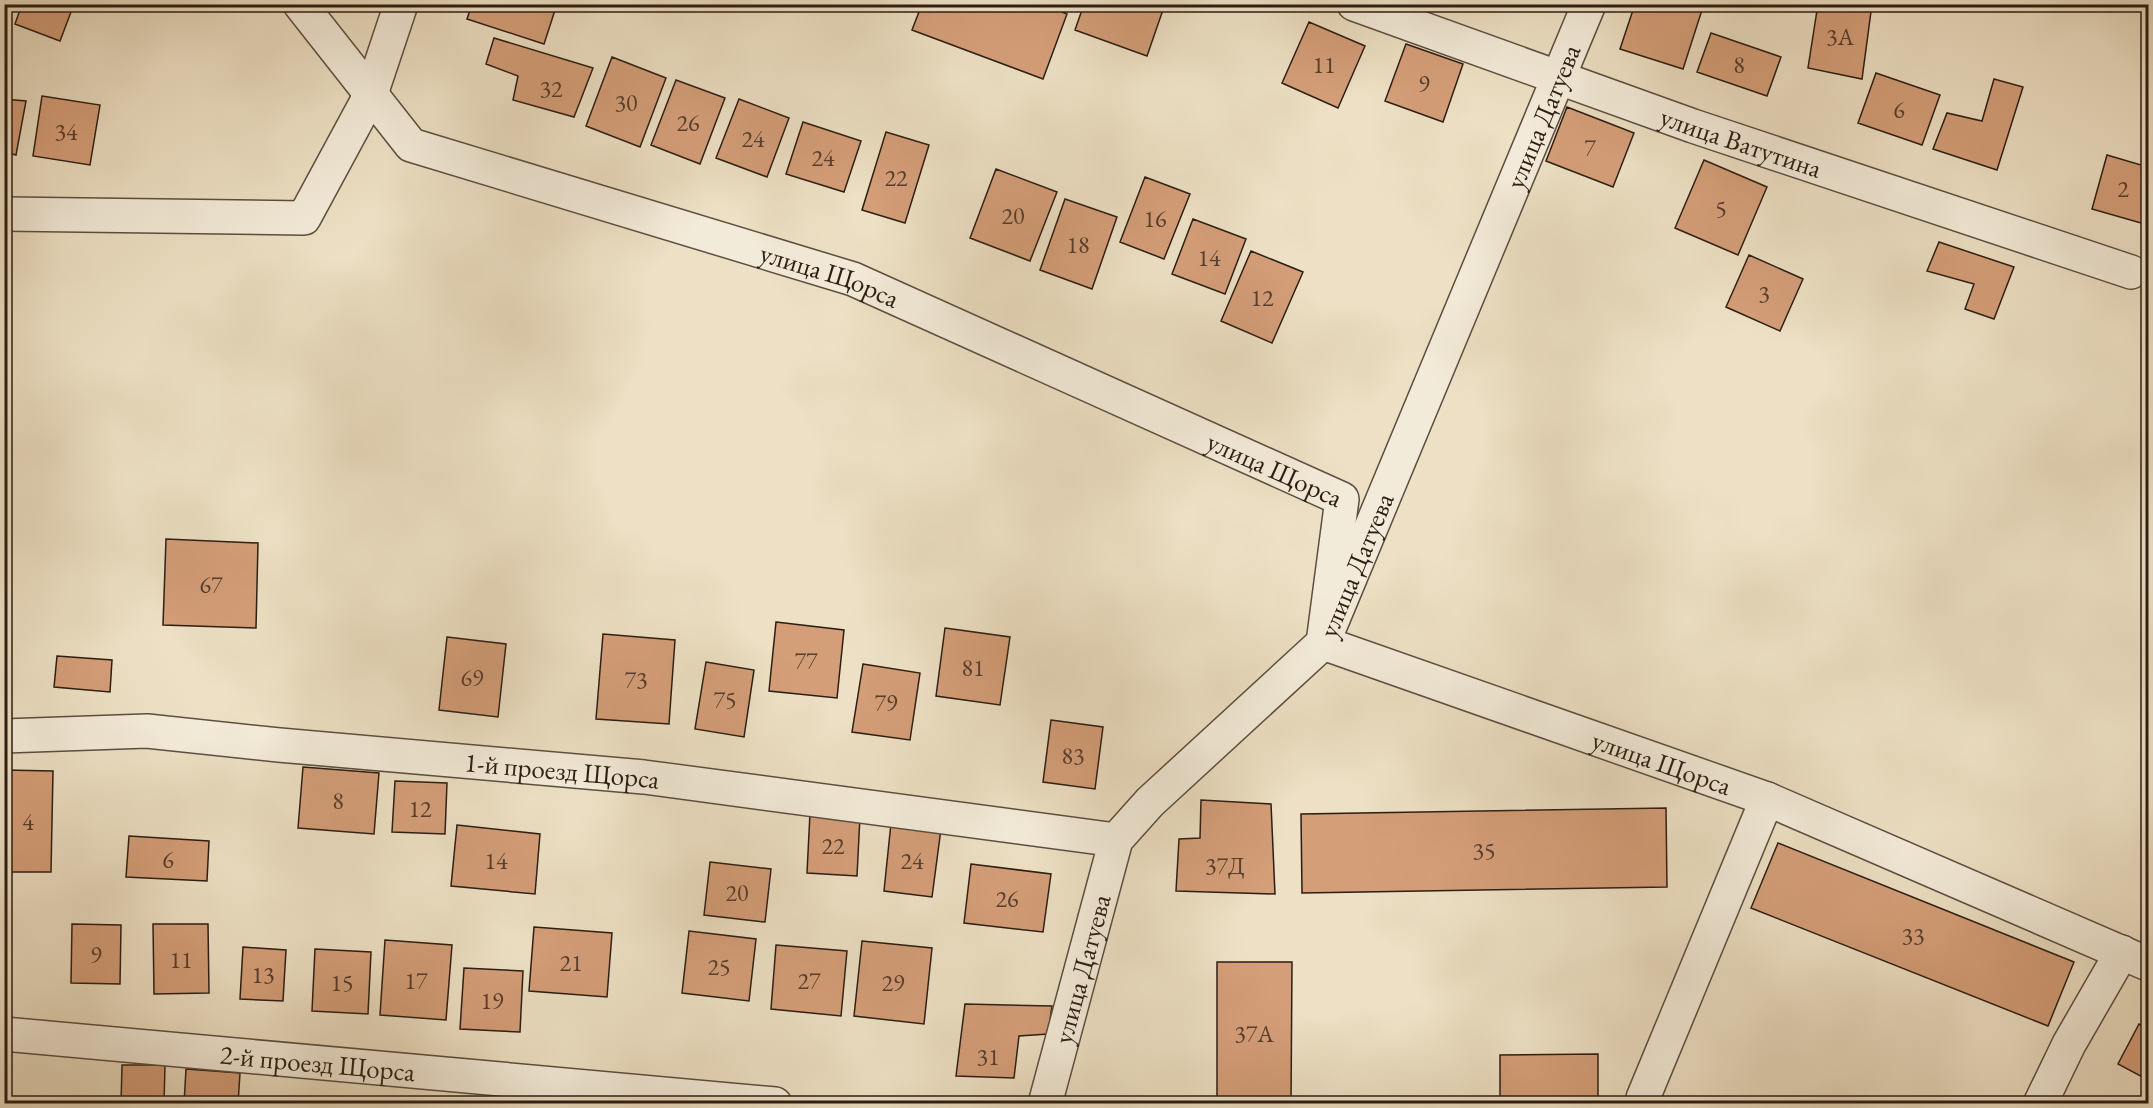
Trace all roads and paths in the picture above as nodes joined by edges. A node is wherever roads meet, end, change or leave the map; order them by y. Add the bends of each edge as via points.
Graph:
1 (300, 4) edge
2 (401, 4) edge
3 (1354, 4) edge
4 (1589, 4) edge
5 (1558, 78) junction
6 (370, 94) junction
7 (4, 214) edge
8 (2131, 272) dead end
9 (1323, 643) junction
10 (4, 736) edge
11 (1767, 799) junction
12 (1116, 840) junction
13 (2135, 958) edge
14 (4, 1034) edge
15 (775, 1104) edge
16 (1044, 1104) edge
17 (1644, 1104) edge
18 (2040, 1104) edge

1 - 6 street, улица Щорса
2 - 6 street
3 - 5 street, улица Ватутина
4 - 5 street, улица Датуева
5 - 8 street, улица Ватутина
5 - 9 street, улица Датуева
6 - 7 street via 304,219
6 - 9 street, улица Щорса via 411,145 853,279 1342,499
9 - 11 street, улица Щорса
9 - 12 street, улица Датуева via 1150,802
10 - 12 street, 1-й проезд Щорса via 147,730 279,746 644,777
11 - 13 street, улица Щорса
11 - 17 street via 1643,1098
12 - 16 street, улица Датуева
13 - 18 street via 2069,1044
14 - 15 street, 2-й проезд Щорса

